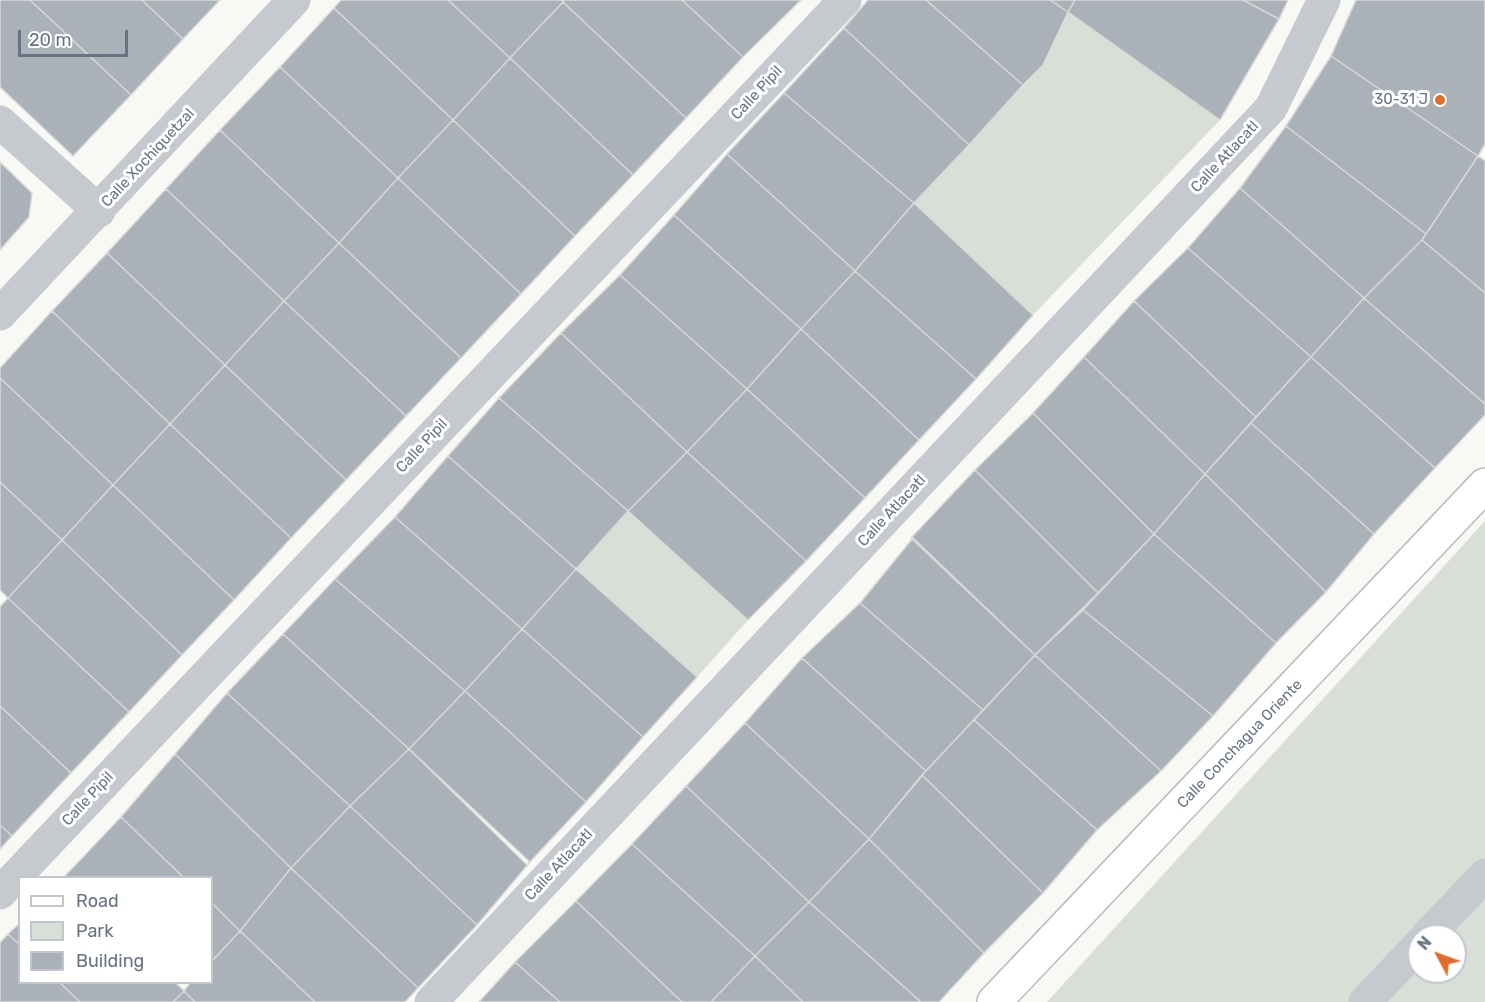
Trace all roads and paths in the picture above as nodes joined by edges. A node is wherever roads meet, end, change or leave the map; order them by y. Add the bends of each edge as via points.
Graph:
1 (294, 0) edge
2 (845, 0) edge
3 (1324, 0) edge
4 (0, 122) edge
5 (99, 211) junction
6 (0, 314) edge
7 (1485, 485) edge
8 (1485, 875) edge
9 (0, 893) edge
10 (1438, 924) edge
11 (1407, 958) edge
12 (431, 1002) edge
13 (994, 1002) edge
14 (1365, 1002) edge

1 - 5 street, Calle Xochiquetzal
2 - 9 street, Calle Pipil
3 - 12 street, Calle Atlacatl via 1270,108
4 - 5 street
5 - 6 street, Calle Xochiquetzal
7 - 13 main road, Calle Conchagua Oriente
8 - 10 street
11 - 14 street

